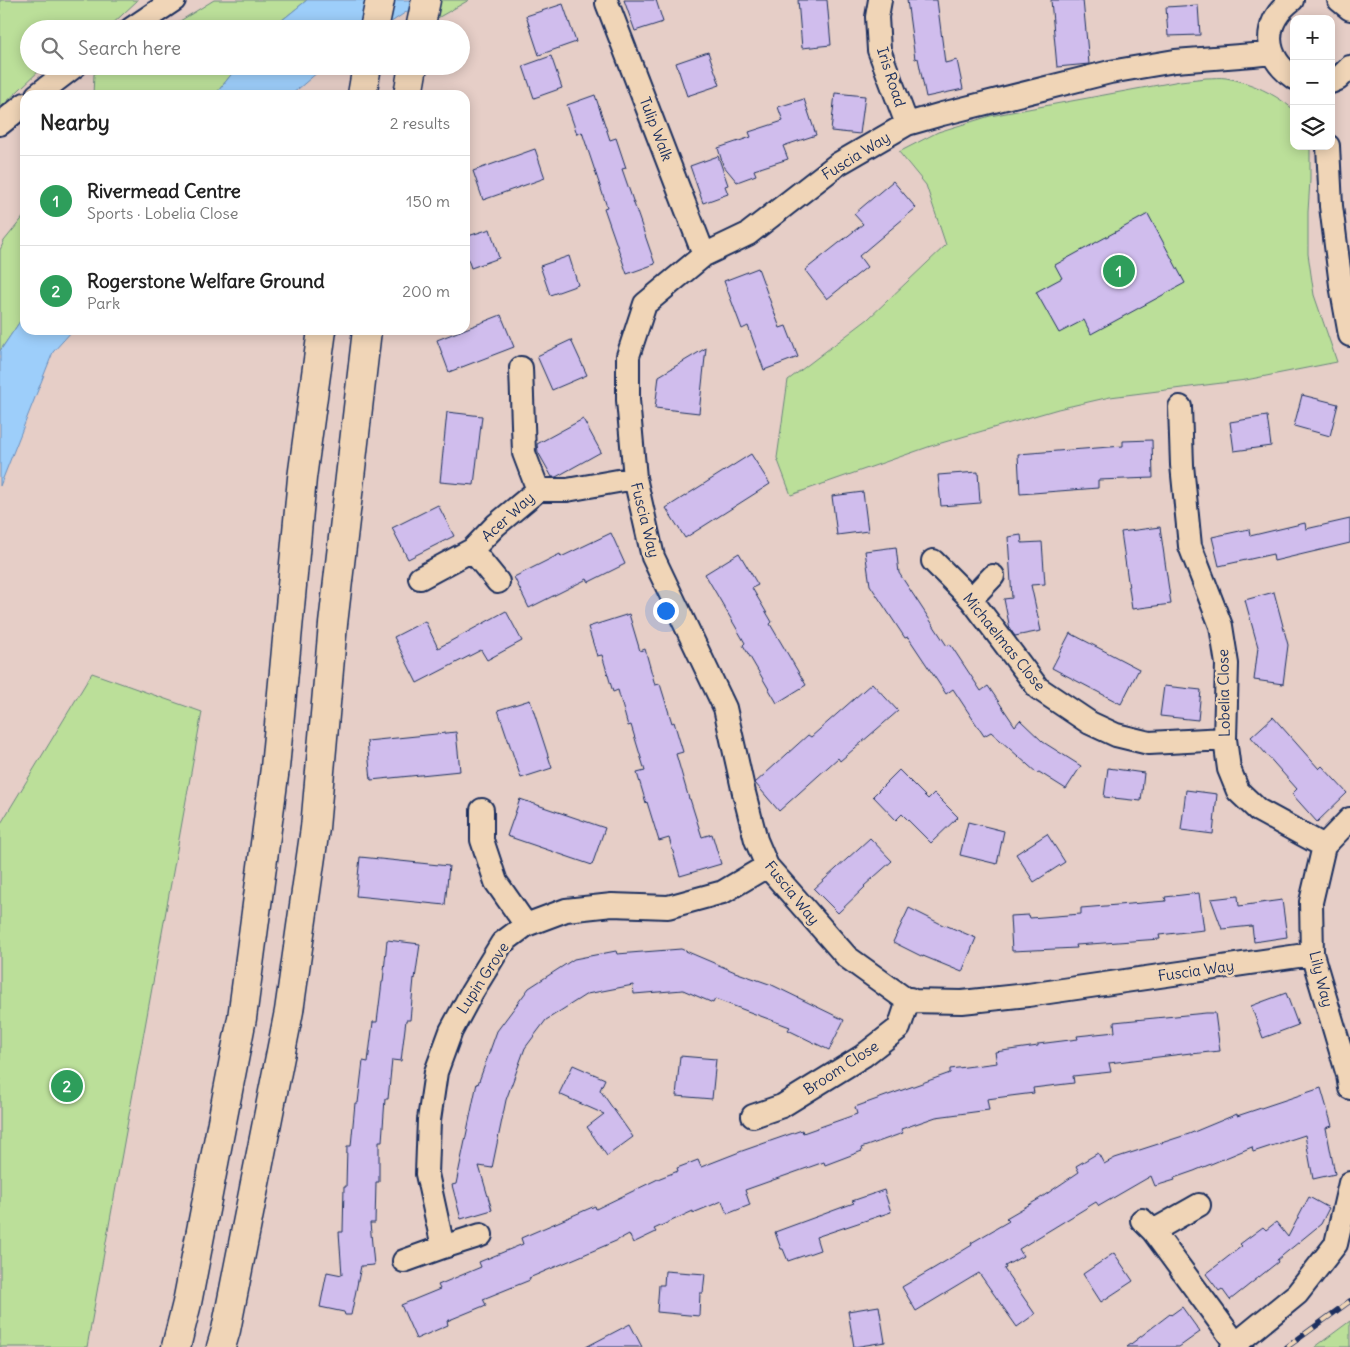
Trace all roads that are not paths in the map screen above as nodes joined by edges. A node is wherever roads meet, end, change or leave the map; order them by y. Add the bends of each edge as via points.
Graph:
1 (174, 0) edge
2 (380, 0) edge
3 (426, 0) edge
4 (880, 0) edge
5 (1292, 0) edge
6 (1339, 0) edge
7 (607, 3) dead end
8 (1350, 9) edge
9 (144, 20) edge
10 (376, 20) edge
11 (422, 20) edge
12 (1271, 52) junction
13 (1350, 68) edge
14 (63, 75) edge
15 (365, 75) edge
16 (411, 75) edge
17 (1290, 75) edge
18 (1335, 80) edge
19 (44, 90) edge
20 (363, 90) edge
21 (409, 90) edge
22 (20, 108) edge
23 (0, 124) edge
24 (906, 124) junction
25 (1328, 150) edge
26 (704, 255) junction
27 (321, 335) edge
28 (366, 335) edge
29 (1350, 335) edge
30 (521, 368) dead end
31 (1180, 407) dead end
32 (635, 478) junction
33 (538, 490) junction
34 (472, 550) junction
35 (933, 560) dead end
36 (993, 576) dead end
37 (420, 578) dead end
38 (498, 582) dead end
39 (971, 600) junction
40 (1225, 739) junction
41 (482, 810) dead end
42 (1350, 819) edge
43 (1324, 846) junction
44 (767, 866) junction
45 (526, 924) junction
46 (1312, 954) junction
47 (909, 1000) junction
48 (1350, 1088) edge
49 (753, 1116) dead end
50 (1350, 1183) edge
51 (1199, 1205) dead end
52 (481, 1235) dead end
53 (443, 1247) junction
54 (404, 1261) dead end
55 (1234, 1346) edge
56 (176, 1347) edge
57 (222, 1347) edge

1 - 9 street
2 - 10 main road
3 - 11 main road
4 - 24 street, Iris Road via 877,17 880,50
5 - 12 street via 1275,18
6 - 8 street
7 - 26 street, Tulip Walk
12 - 17 street
12 - 24 street, Fuscia Way via 1175,61 1110,72
13 - 18 street
14 - 19 street
15 - 20 main road
16 - 21 main road
22 - 23 street
24 - 26 street, Fuscia Way via 838,164 748,234
25 - 29 street via 1331,206
26 - 32 street, Fuscia Way via 645,304 628,356 628,400
27 - 56 main road via 302,478 275,768 242,1018
28 - 57 main road via 333,624 315,828 289,1011
30 - 33 street via 524,453
31 - 40 street, Lobelia Close via 1190,546 1221,626 1226,664
32 - 33 street, Acer Way via 567,490
32 - 44 street, Fuscia Way via 653,557 725,708 756,840
33 - 34 street, Acer Way
34 - 37 street, Acer Way
34 - 38 street
35 - 39 street, Michaelmas Close
36 - 39 street
39 - 40 street, Michaelmas Close via 1038,688 1090,724 1116,735 1149,743
40 - 43 street, Lobelia Close via 1229,769 1238,791 1258,810
41 - 45 street via 482,840 496,882
42 - 43 street
43 - 46 street, Lily Way via 1311,902
44 - 45 street, Lupin Grove via 723,892 668,908 612,905 566,910
44 - 47 street, Fuscia Way via 847,957
45 - 53 street, Lupin Grove via 502,943 472,992 451,1031 436,1072 429,1120 427,1174
46 - 47 street, Fuscia Way via 1028,995 962,1002
46 - 48 street, Lily Way
47 - 49 street, Broom Close via 899,1028 863,1056 782,1106
50 - 55 street via 1336,1244 1297,1294
51 - 55 street via 1148,1226
52 - 53 street
53 - 54 street

